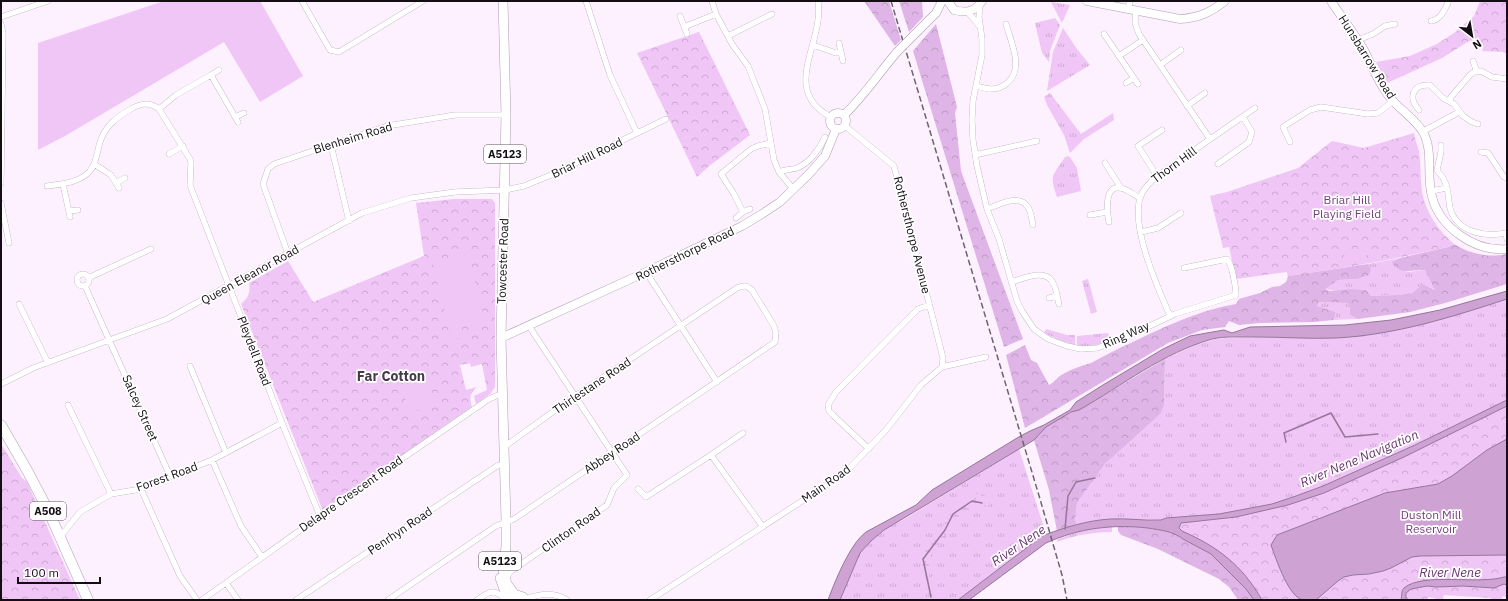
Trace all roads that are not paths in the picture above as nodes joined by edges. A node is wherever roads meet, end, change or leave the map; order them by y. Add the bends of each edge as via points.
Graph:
1 (48, 1) edge
2 (302, 1) edge
3 (423, 1) edge
4 (503, 1) edge
5 (586, 1) edge
6 (712, 1) edge
7 (818, 1) edge
8 (942, 1) edge
9 (948, 1) edge
10 (1087, 1) edge
11 (1225, 1) edge
12 (1331, 1) edge
13 (1447, 2) edge
14 (981, 3) edge
15 (1131, 7) edge
16 (954, 10) junction
17 (967, 12) junction
18 (936, 13) junction
19 (716, 14) junction
20 (772, 14) dead end
21 (680, 16) dead end
22 (1, 17) edge
23 (1431, 21) dead end
24 (1, 24) edge
25 (1006, 24) dead end
26 (1395, 24) dead end
27 (684, 27) junction
28 (980, 28) junction
29 (687, 34) dead end
30 (1104, 34) dead end
31 (728, 36) junction
32 (1108, 40) junction
33 (1143, 40) junction
34 (1358, 40) junction
35 (839, 43) dead end
36 (1102, 44) dead end
37 (813, 45) junction
38 (1181, 50) dead end
39 (841, 52) junction
40 (1119, 56) junction
41 (843, 61) dead end
42 (1473, 61) dead end
43 (1160, 65) junction
44 (219, 70) dead end
45 (1477, 72) junction
46 (211, 75) junction
47 (1134, 78) junction
48 (1507, 79) edge
49 (1126, 83) dead end
50 (1138, 84) dead end
51 (976, 86) junction
52 (1205, 93) dead end
53 (1393, 101) junction
54 (1450, 101) junction
55 (1187, 106) junction
56 (1255, 108) dead end
57 (160, 109) junction
58 (1419, 110) dead end
59 (1459, 112) junction
60 (244, 113) dead end
61 (506, 115) junction
62 (844, 115) junction
63 (831, 117) junction
64 (1243, 117) junction
65 (666, 120) dead end
66 (1478, 124) dead end
67 (846, 126) junction
68 (836, 129) junction
69 (1162, 130) dead end
70 (1422, 132) junction
71 (637, 133) junction
72 (1029, 135) dead end
73 (825, 137) dead end
74 (1210, 139) junction
75 (1290, 142) dead end
76 (771, 143) junction
77 (331, 145) junction
78 (1441, 145) dead end
79 (183, 146) junction
80 (1481, 152) dead end
81 (169, 154) dead end
82 (975, 155) junction
83 (94, 164) junction
84 (1114, 164) dead end
85 (1218, 164) dead end
86 (779, 172) junction
87 (1157, 176) junction
88 (125, 178) dead end
89 (1507, 178) edge
90 (1, 183) edge
91 (63, 184) junction
92 (47, 186) dead end
93 (1121, 188) junction
94 (1447, 188) junction
95 (505, 190) junction
96 (794, 190) junction
97 (1431, 191) junction
98 (1140, 198) junction
99 (1, 203) edge
100 (750, 209) dead end
101 (987, 209) junction
102 (78, 210) dead end
103 (743, 212) junction
104 (1107, 212) junction
105 (1181, 213) dead end
106 (1090, 215) dead end
107 (736, 218) dead end
108 (349, 221) junction
109 (1109, 222) dead end
110 (1033, 225) dead end
111 (1141, 232) junction
112 (1506, 235) edge
113 (9, 243) dead end
114 (151, 249) dead end
115 (1507, 249) edge
116 (1227, 251) dead end
117 (288, 254) junction
118 (1229, 260) junction
119 (1184, 268) dead end
120 (646, 272) junction
121 (88, 278) junction
122 (1011, 282) junction
123 (85, 286) junction
124 (229, 287) junction
125 (1057, 296) junction
126 (1049, 298) dead end
127 (19, 304) dead end
128 (1059, 304) dead end
129 (929, 305) junction
130 (1170, 316) junction
131 (529, 326) junction
132 (680, 326) junction
133 (501, 338) junction
134 (110, 340) junction
135 (986, 358) dead end
136 (48, 363) junction
137 (190, 366) dead end
138 (942, 367) junction
139 (717, 382) junction
140 (1, 384) edge
141 (503, 393) junction
142 (575, 396) junction
143 (68, 405) dead end
144 (282, 424) junction
145 (1, 425) edge
146 (743, 433) dead end
147 (504, 447) junction
148 (869, 449) junction
149 (226, 453) junction
150 (612, 453) junction
151 (711, 455) junction
152 (212, 460) junction
153 (504, 464) junction
154 (170, 476) junction
155 (141, 489) junction
156 (638, 489) dead end
157 (110, 494) junction
158 (320, 516) junction
159 (506, 521) junction
160 (763, 527) junction
161 (60, 537) junction
162 (262, 557) junction
163 (505, 578) junction
164 (226, 583) junction
165 (509, 599) edge
166 (525, 599) edge
167 (88, 600) edge
168 (197, 600) edge
169 (202, 600) edge
170 (238, 600) edge
171 (296, 600) edge
172 (388, 600) edge
173 (477, 600) edge
174 (567, 600) edge
175 (650, 600) edge

1 - 22 street
2 - 3 street via 330,50 339,52
4 - 61 main road, Towcester Road / A5123
5 - 71 street via 610,75
6 - 19 street
7 - 37 street via 818,27
8 - 18 street
9 - 16 street
10 - 15 street
11 - 15 street via 1204,15 1190,19 1171,18
12 - 34 street, Hunsbarrow Road
13 - 23 street via 1440,16
14 - 17 street via 977,8
14 - 28 street, Ring Way
15 - 33 street
16 - 17 street
16 - 18 street
17 - 28 street
18 - 62 street, bridge via 897,52 860,100
19 - 27 street
19 - 31 street
20 - 31 street
21 - 27 street
24 - 90 street
25 - 51 street via 1016,59 1015,72 1010,80 998,88
26 - 34 street via 1385,26
27 - 29 street
28 - 51 street, Ring Way via 982,56
30 - 32 street
31 - 76 street via 748,66 760,95
32 - 36 street
32 - 40 street
33 - 40 street
33 - 43 street
34 - 53 street, Hunsbarrow Road
35 - 39 street
37 - 39 street via 836,53
37 - 63 street via 805,83 813,103
38 - 43 street
39 - 41 street
40 - 47 street
42 - 45 street
43 - 55 street
44 - 46 street
45 - 48 street
45 - 54 street via 1470,75
46 - 57 street via 176,95
46 - 60 street via 237,120
47 - 49 street
47 - 50 street
51 - 82 street, Ring Way via 972,120
52 - 55 street
53 - 70 street, Hunsbarrow Road
53 - 75 street via 1378,113 1368,114 1321,107 1310,110 1283,127
54 - 58 street via 1443,98 1430,85 1420,86 1412,96 1414,105
54 - 59 street
55 - 74 street
56 - 64 street, Thorn Hill
57 - 79 street
57 - 83 street via 149,104 138,105 114,120 100,141
59 - 66 street
59 - 70 street
61 - 77 street, Blenheim Road via 455,115 387,126
61 - 95 main road, Towcester Road / A5123
62 - 63 street via 839,112
62 - 67 street via 847,120
63 - 68 street via 831,124
64 - 74 street, Thorn Hill
64 - 85 street via 1251,129 1252,136 1249,142
65 - 71 street, Briar Hill Road
67 - 68 street
67 - 129 street, Rothersthorpe Avenue via 894,166
68 - 96 street, Rothersthorpe Road via 825,156
69 - 87 street via 1138,146
70 - 97 street, Hunsbarrow Road via 1428,147
71 - 95 street, Briar Hill Road via 537,182
72 - 82 street via 1034,142
73 - 86 street via 810,159 798,168
74 - 87 street, Thorn Hill
76 - 86 street
76 - 103 street via 750,149 721,174
77 - 108 street
77 - 117 street, Blenheim Road via 274,164 268,169 263,184
78 - 94 street via 1437,170
79 - 81 street
79 - 124 street, Pleydell Road via 191,163 190,185
80 - 89 street via 1488,153
82 - 101 street, Ring Way
83 - 88 street via 111,175 117,185
83 - 91 street via 82,177
84 - 93 street via 1107,166
86 - 96 street
87 - 98 street, Thorn Hill
91 - 92 street
91 - 102 street via 70,214
93 - 98 street
93 - 104 street via 1117,188 1109,196
94 - 97 street
94 - 112 street via 1450,209 1455,219 1464,227 1481,235
95 - 108 street, Queen Eleanor Road via 454,192 411,198 362,214
95 - 133 main road, Towcester Road / A5123
96 - 120 street, Rothersthorpe Road via 742,226
97 - 115 street, Hunsbarrow Road via 1434,204 1441,216 1456,233 1487,248
98 - 111 street via 1138,215
99 - 113 street
100 - 103 street
101 - 110 street via 1011,201 1021,201 1029,208
101 - 122 street, Ring Way
103 - 107 street
104 - 106 street
104 - 109 street
105 - 111 street via 1158,228
108 - 117 street, Queen Eleanor Road
111 - 130 street via 1150,268
114 - 121 street
116 - 118 street, Ring Way
117 - 124 street, Queen Eleanor Road
118 - 119 street via 1223,259
118 - 130 street, Ring Way via 1236,295
120 - 131 street, Rothersthorpe Road
120 - 132 street
121 - 123 street via 89,282
121 - 123 street via 83,274 77,277 78,285
122 - 125 street via 1032,275 1043,275 1052,281
122 - 130 street, Ring Way via 1022,311 1034,329 1048,339 1081,349 1109,344
123 - 134 street, Salcey Street
124 - 134 street, Queen Eleanor Road via 167,319
124 - 144 street, Pleydell Road
125 - 126 street
125 - 128 street
127 - 136 street
129 - 138 street, Rothersthorpe Avenue via 943,358
129 - 148 street via 918,309 836,392 828,405 833,415
131 - 133 street, Rothersthorpe Road
131 - 142 street
132 - 139 street
132 - 139 street, Thirlestane Road via 743,285 752,290 774,326 775,342
132 - 142 street, Thirlestane Road
133 - 141 main road, Towcester Road / A5123
134 - 136 street, Queen Eleanor Road
134 - 154 street, Salcey Street
135 - 138 street, Main Road
136 - 140 street, Queen Eleanor Road
137 - 149 street
138 - 148 street, Main Road via 921,385
139 - 150 street, Abbey Road
141 - 147 main road, Towcester Road / A5123
141 - 158 street, Delapre Crescent Road via 489,399
142 - 147 street, Thirlestane Road
142 - 150 street
143 - 157 street
144 - 149 street, Forest Road
144 - 158 street, Pleydell Road
145 - 161 highway, A508
146 - 151 street
147 - 153 main road, Towcester Road / A5123
148 - 160 street, Main Road via 845,473
149 - 152 street, Forest Road
150 - 159 street, Abbey Road via 514,519
150 - 163 street, Clinton Road via 627,474 614,488 607,505 511,571
151 - 156 street via 646,496
151 - 160 street
152 - 154 street, Forest Road
152 - 162 street via 241,526
153 - 159 main road, Towcester Road / A5123
153 - 171 street, Penrhyn Road via 497,466
154 - 155 street, Forest Road
155 - 157 street, Forest Road
155 - 168 street via 180,576
157 - 161 street, Forest Road via 80,512
158 - 162 street, Delapre Crescent Road
159 - 163 main road, Towcester Road / A5123 via 503,570
159 - 165 main road, Towcester Road / A5123 via 499,570 502,586
159 - 172 street, Abbey Road
160 - 175 street, Main Road
161 - 167 highway, A508
162 - 164 street, Delapre Crescent Road
163 - 165 main road, Towcester Road / A5123
164 - 169 street, Delapre Crescent Road
164 - 170 street
165 - 166 main road via 520,595
165 - 173 street via 493,591
166 - 174 street via 555,594

